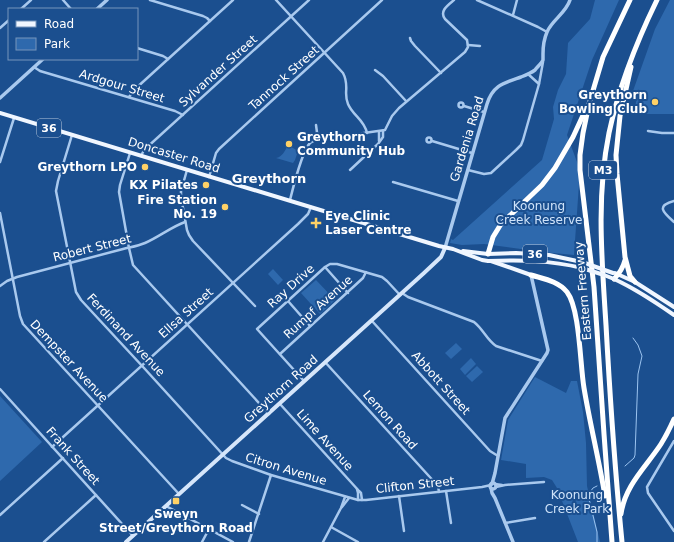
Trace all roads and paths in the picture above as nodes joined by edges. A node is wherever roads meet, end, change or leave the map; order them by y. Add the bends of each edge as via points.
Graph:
1 (31, 0) edge
2 (63, 0) edge
3 (107, 0) edge
4 (150, 0) edge
5 (233, 0) edge
6 (276, 0) edge
7 (309, 0) edge
8 (382, 0) edge
9 (454, 0) edge
10 (477, 0) edge
11 (517, 0) edge
12 (570, 0) edge
13 (630, 0) edge
14 (657, 0) edge
15 (22, 8) edge
16 (70, 8) edge
17 (98, 8) edge
18 (512, 15) junction
19 (291, 16) junction
20 (8, 21) edge
21 (210, 21) junction
22 (0, 28) edge
23 (547, 32) junction
24 (410, 38) dead end
25 (638, 41) junction
26 (468, 45) junction
27 (480, 46) dead end
28 (138, 48) edge
29 (324, 53) junction
30 (168, 59) junction
31 (42, 60) edge
32 (543, 60) junction
33 (34, 67) junction
34 (375, 70) dead end
35 (441, 73) junction
36 (528, 74) junction
37 (540, 84) junction
38 (129, 97) junction
39 (591, 97) junction
40 (0, 98) edge
41 (406, 101) junction
42 (464, 106) dead end
43 (484, 112) junction
44 (0, 113) edge
45 (183, 115) junction
46 (14, 118) junction
47 (316, 125) dead end
48 (383, 131) junction
49 (648, 131) dead end
50 (379, 132) junction
51 (367, 133) junction
52 (674, 133) edge
53 (72, 135) junction
54 (318, 140) junction
55 (432, 141) dead end
56 (379, 142) junction
57 (130, 153) junction
58 (472, 153) junction
59 (141, 156) junction
60 (0, 162) edge
61 (187, 170) junction
62 (350, 170) dead end
63 (467, 170) junction
64 (209, 177) junction
65 (393, 182) dead end
66 (290, 201) junction
67 (458, 201) junction
68 (674, 201) edge
69 (311, 207) junction
70 (0, 213) edge
71 (186, 222) junction
72 (674, 222) edge
73 (129, 248) junction
74 (445, 248) junction
75 (457, 251) junction
76 (488, 254) junction
77 (625, 257) junction
78 (488, 261) junction
79 (70, 263) junction
80 (325, 267) junction
81 (366, 272) junction
82 (615, 275) junction
83 (531, 276) junction
84 (12, 278) junction
85 (634, 282) junction
86 (233, 283) junction
87 (0, 286) edge
88 (348, 293) junction
89 (401, 294) junction
90 (288, 301) junction
91 (255, 306) dead end
92 (674, 307) edge
93 (674, 316) edge
94 (372, 320) junction
95 (187, 324) junction
96 (310, 326) junction
97 (280, 354) junction
98 (542, 361) junction
99 (325, 362) junction
100 (142, 365) junction
101 (304, 381) junction
102 (0, 389) edge
103 (280, 404) junction
104 (98, 405) junction
105 (269, 414) junction
106 (674, 419) edge
107 (674, 440) edge
108 (52, 446) junction
109 (223, 455) junction
110 (498, 456) junction
111 (63, 458) junction
112 (271, 475) junction
113 (544, 482) dead end
114 (493, 486) junction
115 (357, 489) junction
116 (446, 491) junction
117 (439, 492) junction
118 (179, 494) junction
119 (96, 495) junction
120 (399, 496) junction
121 (345, 497) junction
122 (349, 498) junction
123 (358, 500) junction
124 (362, 500) junction
125 (242, 505) dead end
126 (166, 506) junction
127 (341, 508) junction
128 (258, 514) junction
129 (0, 515) edge
130 (536, 518) dead end
131 (451, 523) dead end
132 (505, 523) junction
133 (620, 524) junction
134 (331, 527) junction
135 (610, 527) junction
136 (209, 529) junction
137 (404, 531) dead end
138 (674, 531) edge
139 (133, 536) junction
140 (44, 542) edge
141 (126, 542) edge
142 (202, 542) edge
143 (233, 542) edge
144 (249, 542) edge
145 (323, 542) edge
146 (358, 542) edge
147 (513, 542) edge
148 (612, 542) edge
149 (622, 542) edge

1 - 15 street
2 - 16 street
3 - 17 street
4 - 21 street via 203,16
5 - 21 street
6 - 19 street
7 - 19 street, Sylvander Street
8 - 29 street, Tannock Street
9 - 26 street via 443,10 443,17
10 - 18 street
11 - 18 street
12 - 23 street via 566,9
13 - 39 highway, Eastern Freeway / M3 via 603,57
14 - 25 highway, Eastern Freeway / M3
18 - 23 street
19 - 29 street
19 - 45 street, Sylvander Street
20 - 22 street
21 - 30 street
23 - 32 street
24 - 35 street
25 - 77 highway via 623,101 616,155
25 - 133 highway, Eastern Freeway / M3 via 620,88 609,133 600,211
26 - 27 street
26 - 35 street via 465,52
28 - 30 street
29 - 51 street via 343,73 347,83 347,102 363,122
29 - 64 street, Tannock Street via 218,150
30 - 38 street
31 - 33 street
32 - 36 street, Gardenia Road
32 - 37 street
33 - 38 street, Ardgour Street via 40,71
33 - 40 street
34 - 41 street
35 - 41 street
36 - 37 street
36 - 43 street, Gardenia Road via 495,89
37 - 63 street via 519,147 489,174
38 - 45 street, Ardgour Street
39 - 76 highway via 573,138 555,168 534,193 501,224 493,237
39 - 135 highway, Eastern Freeway / M3 via 583,133 580,170 594,288
41 - 48 street
42 - 43 street
43 - 58 street, Gardenia Road
44 - 46 main road, Doncaster Road / 36
45 - 59 street, Sylvander Street via 144,150
46 - 53 main road, Doncaster Road / 36
46 - 60 street
47 - 54 street
48 - 50 street
48 - 56 street
49 - 52 street
50 - 51 street
50 - 56 street
51 - 54 street
53 - 57 main road, Doncaster Road / 36
53 - 79 street, Ferdinand Avenue via 56,188
54 - 66 street via 305,149
55 - 58 street
56 - 62 street
57 - 59 main road, Doncaster Road / 36
57 - 73 street via 119,192
58 - 63 street, Gardenia Road
59 - 61 main road, Doncaster Road / 36
61 - 64 main road, Doncaster Road / 36
61 - 71 street via 181,193
63 - 67 street, Gardenia Road
64 - 66 main road, Doncaster Road / 36
65 - 67 street
66 - 69 main road, Doncaster Road / 36
67 - 74 street, Gardenia Road
68 - 72 street via 666,203 663,208 664,213
69 - 74 main road, Doncaster Road / 36
69 - 86 street, Ellsa Street via 307,215
70 - 84 street, Dempster Avenue
71 - 73 street, Robert Street via 174,226 144,244
71 - 86 street via 193,241
73 - 79 street, Robert Street
73 - 95 street via 134,267
74 - 75 main road, Doncaster Road / 36
74 - 89 main road, Greythorn Road via 441,256
75 - 76 main road, Doncaster Road / 36
75 - 78 main road, Doncaster Road / 36
76 - 78 main road
76 - 82 main road, Doncaster Road / 36, bridge via 548,255 582,262
77 - 82 highway via 623,266
77 - 85 highway
78 - 82 main road, Doncaster Road / 36, bridge via 547,261 604,275
78 - 83 main road, Doncaster Road / 36
79 - 84 street, Robert Street
79 - 100 street, Ferdinand Avenue via 75,290 79,297
80 - 81 street, Ray Drive via 334,263
80 - 88 street
80 - 90 street, Ray Drive
81 - 88 street, Rumpf Avenue
81 - 89 street, Ray Drive via 384,278
82 - 85 main road, Doncaster Road / 36
82 - 93 main road, Doncaster Road / 36
83 - 98 street via 548,348
83 - 135 highway, 36 via 550,280 562,287 570,297
84 - 87 street, Robert Street
84 - 104 street, Dempster Avenue via 23,324
85 - 92 main road, Doncaster Road / 36
86 - 91 street
86 - 95 street, Ellsa Street
88 - 96 street, Rumpf Avenue
89 - 94 main road, Greythorn Road
89 - 98 street via 474,322 496,346
90 - 96 street
90 - 97 street, Ray Drive via 258,329
94 - 99 main road, Greythorn Road
94 - 110 street, Abbott Street via 490,451
95 - 100 street, Ellsa Street
95 - 105 street
96 - 97 street, Rumpf Avenue
97 - 101 street, Ray Drive
98 - 110 street via 505,418
99 - 101 main road, Greythorn Road
99 - 117 street, Lemon Road via 438,486
100 - 104 street, Ellsa Street
100 - 109 street, Ferdinand Avenue
101 - 103 main road, Greythorn Road
102 - 108 street, Frank Street
103 - 105 main road, Greythorn Road
103 - 115 street, Lime Avenue
104 - 108 street, Ellsa Street
104 - 118 street, Dempster Avenue
105 - 109 main road, Greythorn Road
106 - 133 highway via 661,444 630,487 623,504
107 - 138 street via 648,488 648,493
108 - 111 street, Frank Street
109 - 112 street, Citron Avenue via 229,460
109 - 118 main road, Greythorn Road
110 - 114 street
111 - 119 street, Frank Street
111 - 129 street
112 - 121 street, Citron Avenue
112 - 128 street
113 - 114 street, Clifton Street
114 - 116 street, Clifton Street
114 - 132 street
115 - 123 street
115 - 124 street, Lime Avenue
116 - 117 street, Clifton Street
116 - 131 street
117 - 120 street, Clifton Street
118 - 126 main road, Greythorn Road
119 - 139 street, Frank Street
119 - 140 street
120 - 124 street, Clifton Street
120 - 137 street
121 - 122 street, Clifton Street
121 - 127 street
122 - 123 street, Clifton Street
122 - 127 street
123 - 124 street, Clifton Street
125 - 128 street
126 - 136 street
126 - 139 main road, Greythorn Road
127 - 134 street
128 - 144 street
130 - 132 street
132 - 147 street
133 - 149 highway, Eastern Freeway / M3
134 - 145 street
134 - 146 street
135 - 148 highway, Eastern Freeway / M3
136 - 142 street
136 - 143 street
139 - 141 main road, Greythorn Road

